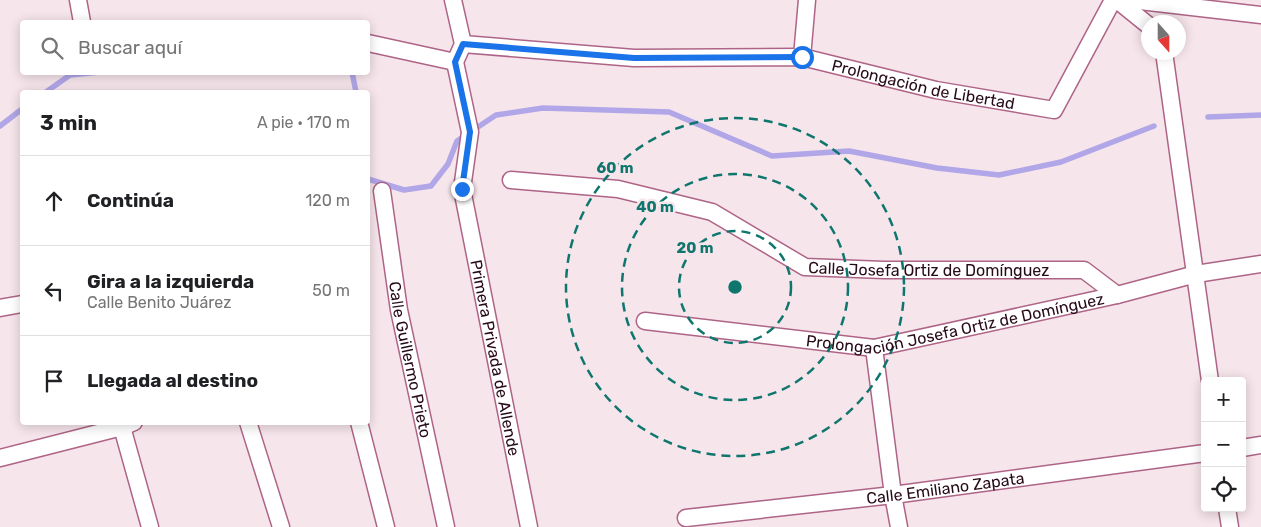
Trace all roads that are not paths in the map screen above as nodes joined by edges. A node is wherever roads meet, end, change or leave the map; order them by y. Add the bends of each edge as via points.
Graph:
1 (78, 0) edge
2 (453, 0) edge
3 (807, 0) edge
4 (1115, 0) edge
5 (1131, 0) edge
6 (1261, 15) edge
7 (82, 20) edge
8 (1141, 20) edge
9 (370, 43) edge
10 (463, 44) junction
11 (802, 57) junction
12 (1165, 60) edge
13 (455, 62) junction
14 (511, 180) dead end
15 (382, 191) dead end
16 (1261, 264) edge
17 (1196, 274) junction
18 (1117, 295) junction
19 (20, 304) edge
20 (0, 308) edge
21 (646, 321) dead end
22 (874, 348) junction
23 (1209, 377) edge
24 (128, 425) edge
25 (249, 425) edge
26 (360, 425) edge
27 (1261, 445) edge
28 (1246, 447) edge
29 (1201, 454) edge
30 (0, 458) edge
31 (893, 495) junction
32 (1228, 512) edge
33 (686, 518) dead end
34 (150, 527) edge
35 (281, 527) edge
36 (386, 527) edge
37 (446, 527) edge
38 (529, 527) edge
39 (899, 527) edge
40 (1230, 527) edge

1 - 7 street
2 - 10 street
3 - 11 street
4 - 8 street
4 - 11 street, Prolongación de Libertad via 1054,110 936,90
5 - 6 street
9 - 13 street
10 - 11 street, Prolongación de Libertad via 634,58
10 - 13 street
12 - 17 street
13 - 38 street, Primera Privada de Allende via 470,132 462,189
14 - 18 street, Calle Josefa Ortiz de Domínguez via 618,189 712,212 805,267 1084,270
15 - 37 street, Calle Guillermo Prieto via 399,310
16 - 17 street, Prolongación Josefa Ortiz de Domínguez
17 - 18 street, Prolongación Josefa Ortiz de Domínguez
17 - 23 street
18 - 22 street, Prolongación Josefa Ortiz de Domínguez
19 - 20 street
21 - 22 street, Prolongación Josefa Ortiz de Domínguez
22 - 31 street
24 - 30 street
24 - 34 street
25 - 35 street
26 - 36 street
27 - 28 street
29 - 31 street, Calle Emiliano Zapata
31 - 33 street, Calle Emiliano Zapata
31 - 39 street
32 - 40 street

